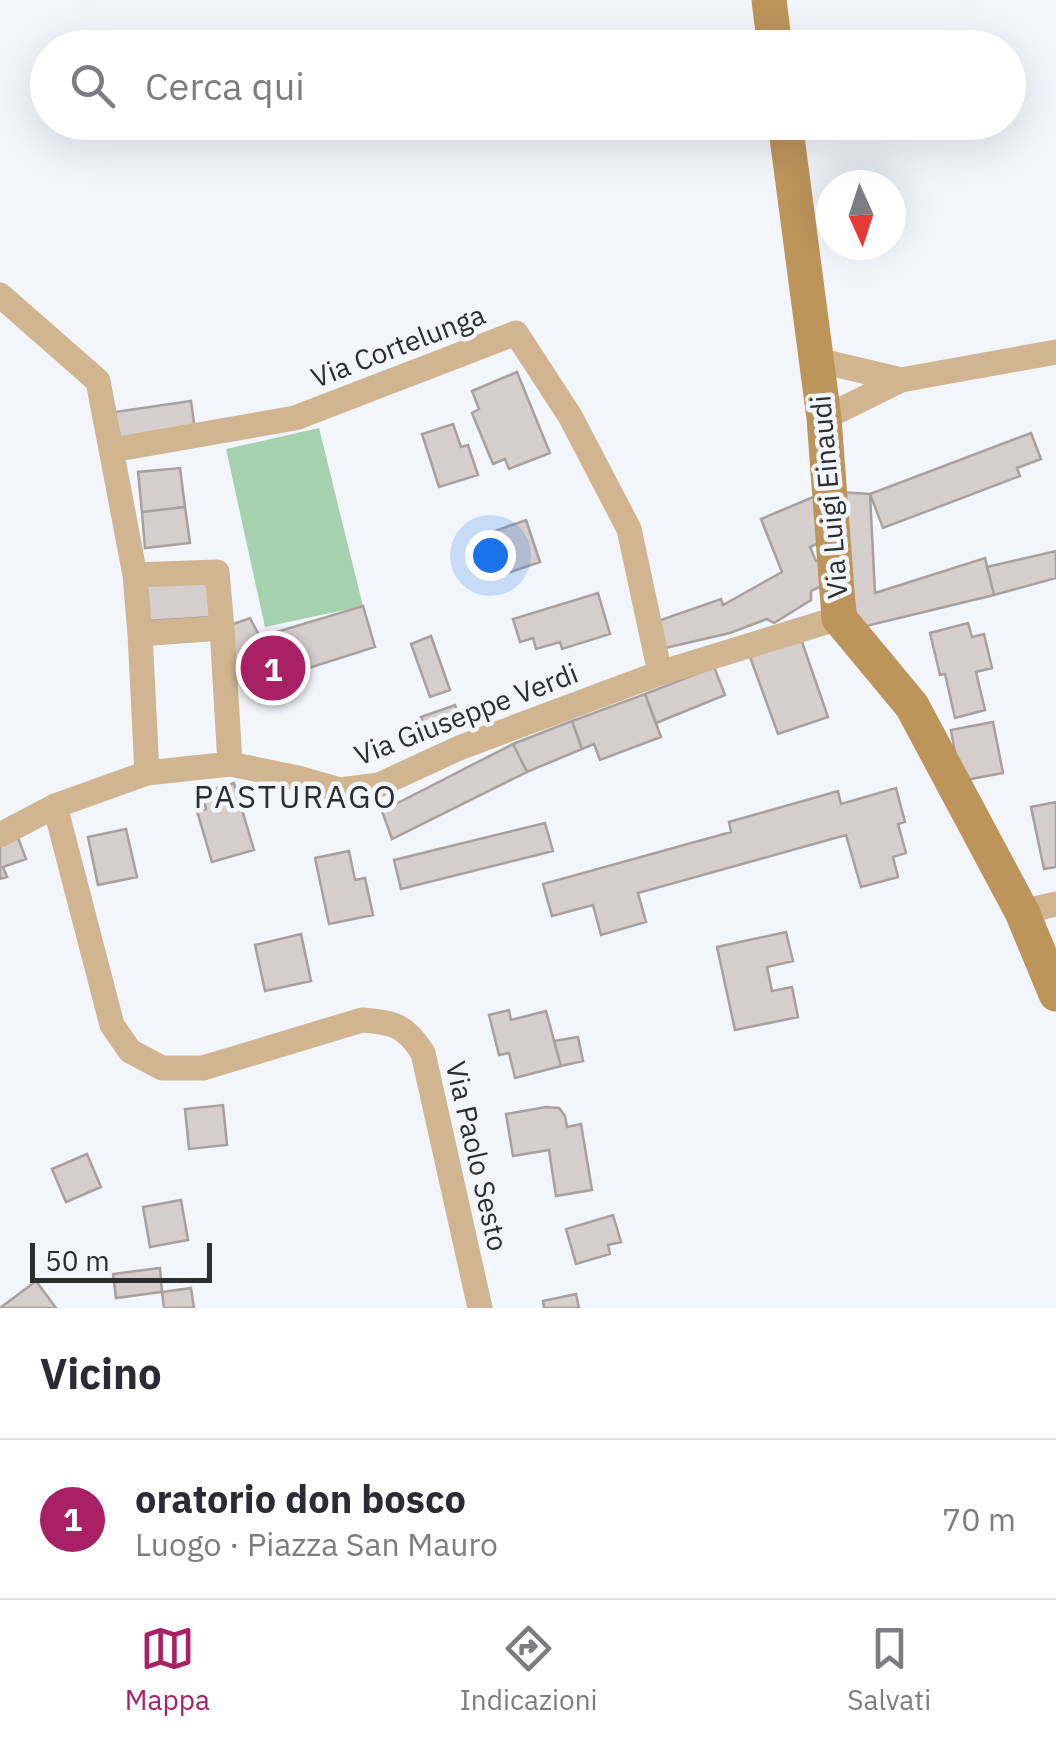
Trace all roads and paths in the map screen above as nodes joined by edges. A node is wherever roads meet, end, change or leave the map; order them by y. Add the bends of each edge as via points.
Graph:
1 (769, 0) edge
2 (773, 30) edge
3 (787, 140) edge
4 (0, 295) edge
5 (1056, 352) edge
6 (817, 360) junction
7 (900, 380) junction
8 (824, 418) junction
9 (112, 450) junction
10 (135, 575) junction
11 (839, 618) junction
12 (222, 628) junction
13 (140, 634) junction
14 (660, 673) junction
15 (230, 764) junction
16 (147, 772) junction
17 (55, 806) junction
18 (0, 835) edge
19 (1039, 908) edge
20 (1056, 994) edge
21 (480, 1308) edge

1 - 2 street
3 - 6 street, Via Luigi Einaudi
4 - 9 street via 98,380
5 - 7 street
6 - 7 street
6 - 8 street, Via Luigi Einaudi
7 - 8 street
8 - 11 street, Via Luigi Einaudi
9 - 10 street
9 - 14 street, Via Cortelunga via 295,418 516,333 570,416 629,529
10 - 12 street via 217,572
10 - 13 street
11 - 14 street, Via Giuseppe Verdi
11 - 19 street, Via Luigi Einaudi via 912,706
12 - 13 street
12 - 15 street
13 - 16 street
14 - 15 street, Via Giuseppe Verdi via 459,748 380,785 340,790
15 - 16 street, Via Giuseppe Verdi
16 - 17 street, Via Giuseppe Verdi
17 - 18 street, Via Giuseppe Verdi
17 - 21 street, Via Paolo Sesto via 112,1025 130,1051 162,1068 202,1068 362,1020 411,1033 423,1053
19 - 20 street, Via Luigi Einaudi

